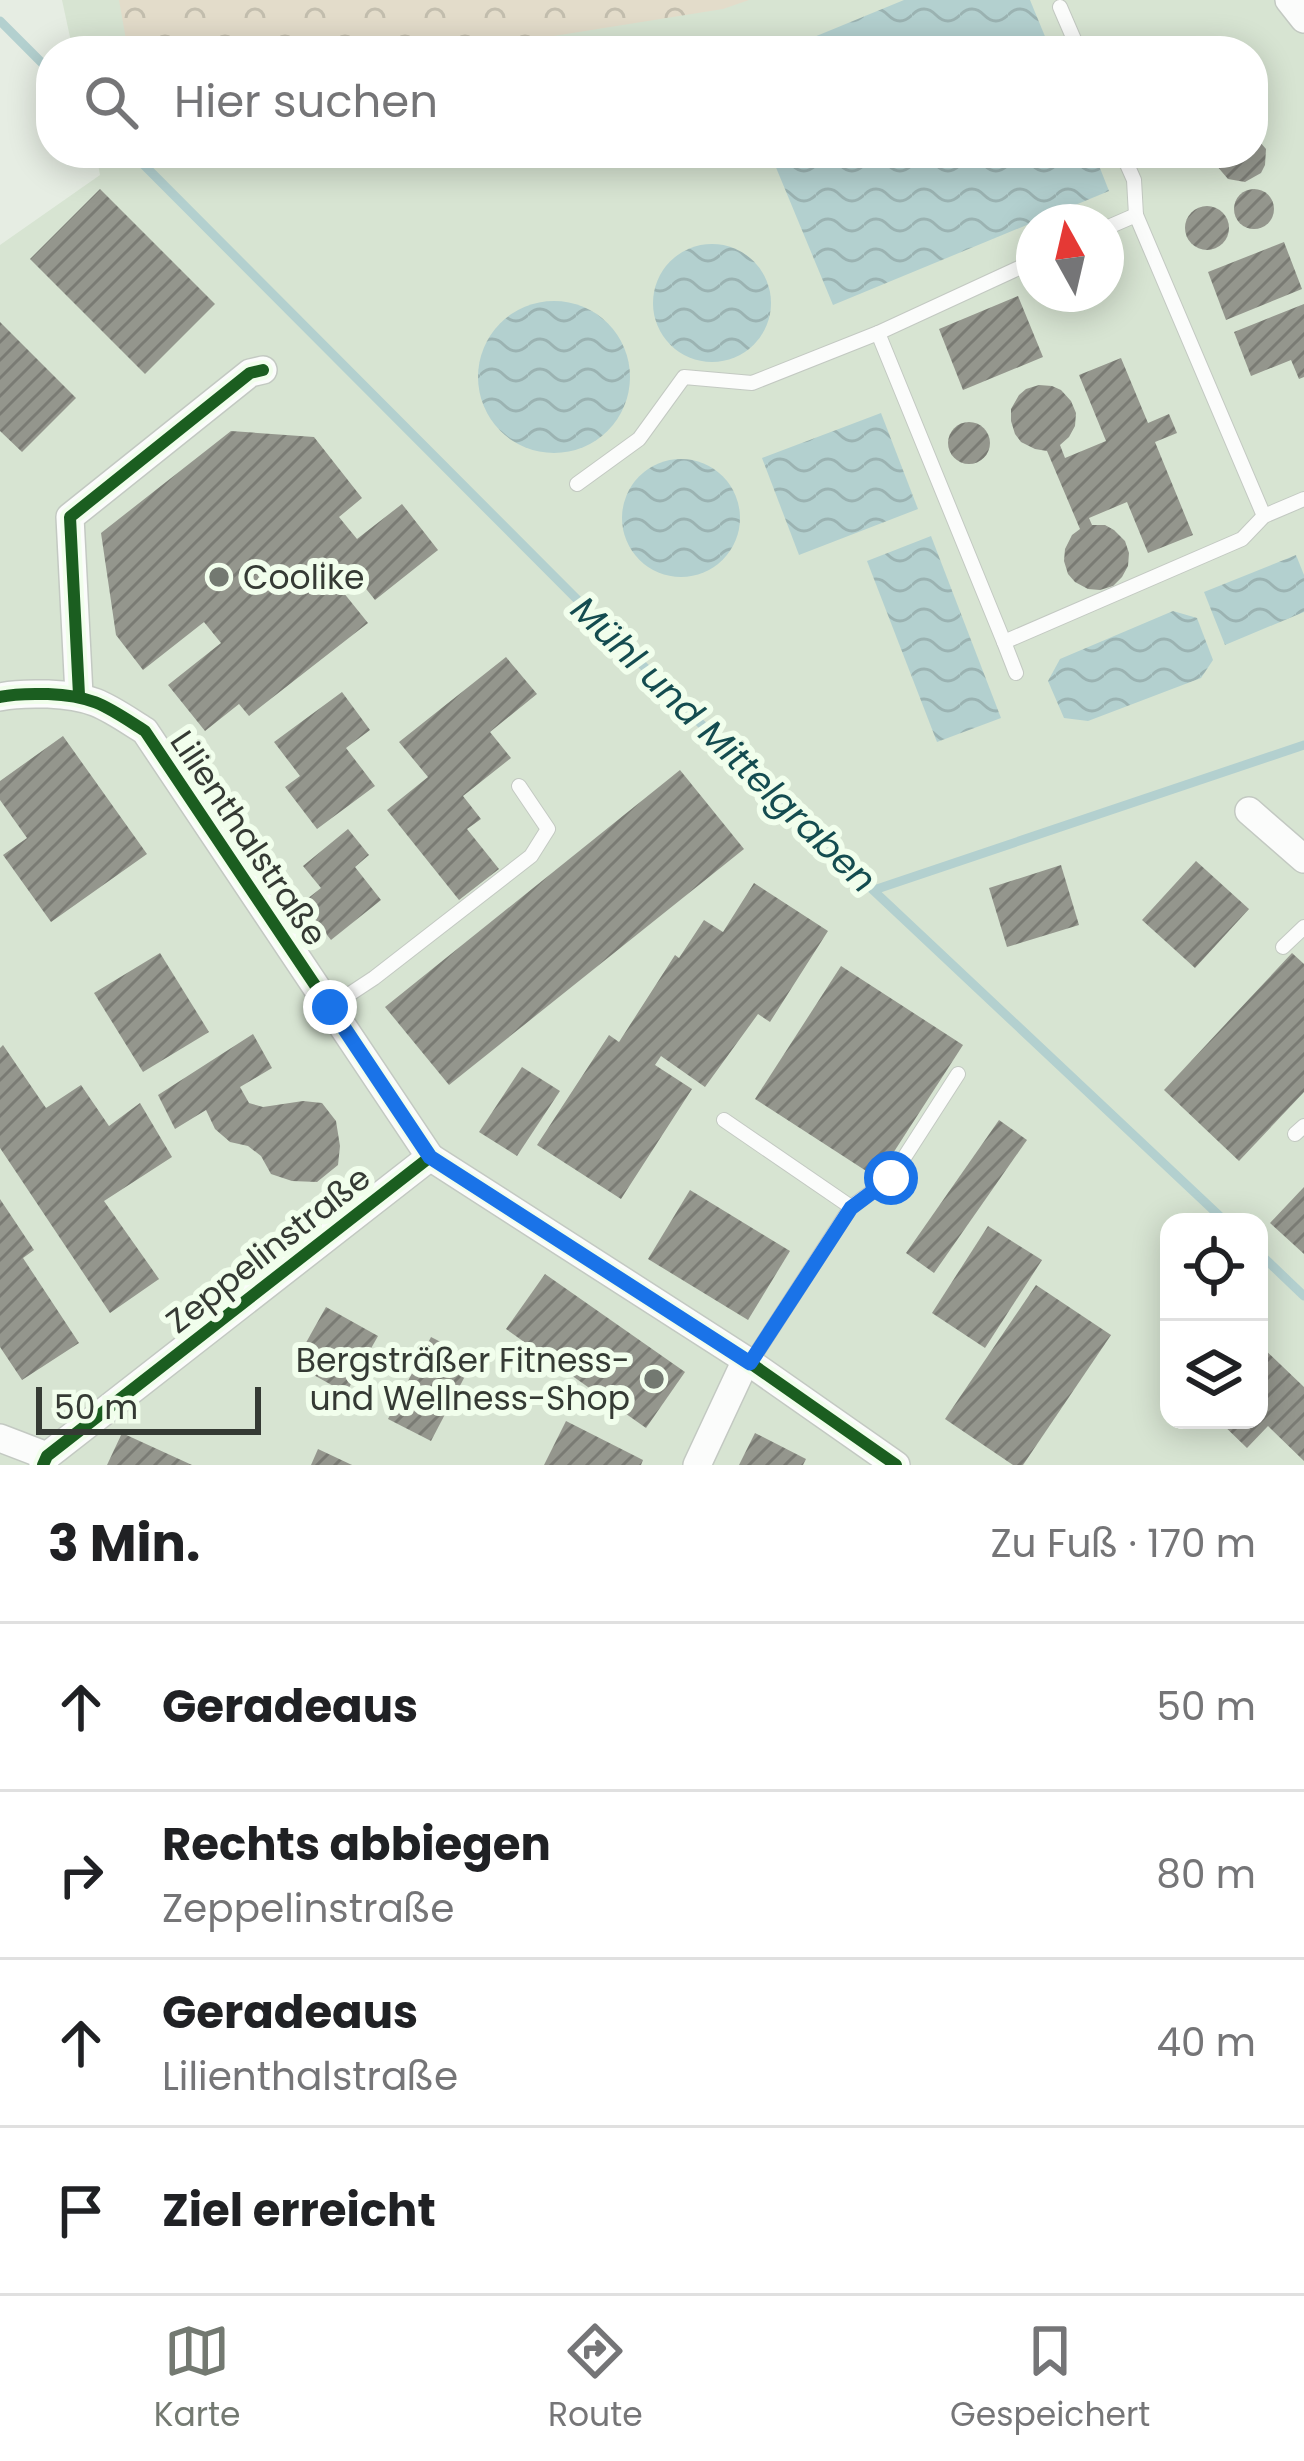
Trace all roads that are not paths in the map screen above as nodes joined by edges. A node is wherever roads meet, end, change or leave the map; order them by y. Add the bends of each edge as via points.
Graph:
1 (1288, 0) edge
2 (1060, 7) dead end
3 (1304, 19) edge
4 (1073, 36) edge
5 (1129, 168) edge
6 (1136, 214) junction
7 (1124, 220) edge
8 (1016, 269) edge
9 (878, 333) junction
10 (263, 370) dead end
11 (577, 484) dead end
12 (1304, 499) edge
13 (1264, 516) junction
14 (1004, 642) junction
15 (1016, 674) dead end
16 (80, 695) junction
17 (0, 697) edge
18 (520, 786) dead end
19 (1249, 811) dead end
20 (1304, 859) edge
21 (1304, 926) edge
22 (1282, 946) dead end
23 (330, 1007) junction
24 (958, 1074) dead end
25 (724, 1120) dead end
26 (430, 1157) junction
27 (851, 1208) junction
28 (748, 1361) junction
29 (0, 1438) edge
30 (45, 1460) edge
31 (697, 1465) edge
32 (896, 1465) edge

1 - 3 street
2 - 4 lane
5 - 6 lane
6 - 7 lane
6 - 13 lane
8 - 9 lane
9 - 11 lane via 752,383 684,377 639,439
9 - 14 lane
10 - 16 street via 70,517
12 - 13 lane
13 - 14 lane via 1242,539
14 - 15 lane
16 - 17 street, Lilienthalstraße
16 - 23 street, Lilienthalstraße via 145,731
18 - 23 lane via 548,829 531,856
19 - 20 street
21 - 22 lane
23 - 26 street, Lilienthalstraße
24 - 27 lane via 891,1178
25 - 27 lane
26 - 28 street
26 - 30 street, Zeppelinstraße
27 - 28 lane
28 - 31 street
28 - 32 street
29 - 30 street

